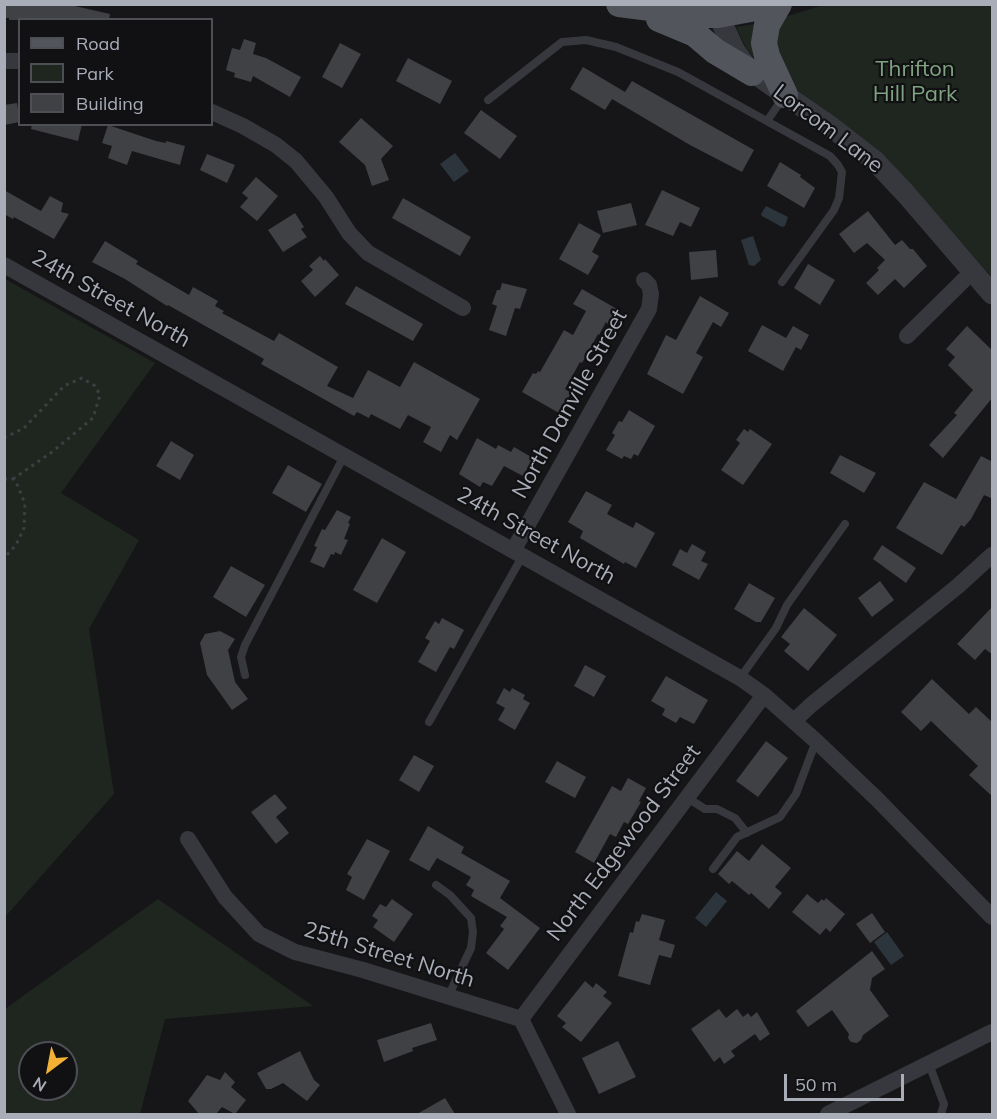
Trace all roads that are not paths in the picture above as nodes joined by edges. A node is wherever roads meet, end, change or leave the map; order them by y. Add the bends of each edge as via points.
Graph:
1 (778, 4) edge
2 (622, 5) edge
3 (716, 8) edge
4 (752, 73) junction
5 (785, 95) junction
6 (488, 100) dead end
7 (213, 112) edge
8 (767, 121) junction
9 (4, 265) edge
10 (973, 271) junction
11 (644, 280) dead end
12 (782, 282) dead end
13 (993, 294) edge
14 (463, 308) dead end
15 (907, 336) dead end
16 (344, 456) junction
17 (845, 524) dead end
18 (519, 552) junction
19 (993, 555) edge
20 (245, 675) dead end
21 (740, 678) junction
22 (764, 695) junction
23 (795, 720) junction
24 (429, 722) dead end
25 (816, 741) junction
26 (687, 796) junction
27 (747, 833) junction
28 (188, 838) dead end
29 (713, 869) dead end
30 (436, 885) dead end
31 (993, 917) edge
32 (448, 997) junction
33 (521, 1019) junction
34 (993, 1032) edge
35 (929, 1064) junction
36 (568, 1114) edge
37 (828, 1114) edge
38 (941, 1114) edge

1 - 3 main road
1 - 5 main road via 767,25 764,43
2 - 3 main road via 665,11
2 - 4 main road via 690,31
3 - 4 street, Lorcom Lane via 735,51
4 - 5 street, Lorcom Lane
5 - 8 lane
5 - 10 street, Lorcom Lane via 875,161
6 - 8 lane via 562,42 586,40 616,47 678,72
7 - 14 street via 243,126 296,160 368,254
8 - 12 lane via 830,156 842,172 834,210
9 - 16 street, 24th Street North
10 - 13 street, Lorcom Lane
10 - 15 street
11 - 18 street, North Danville Street via 651,294 649,309
16 - 18 street, 24th Street North
16 - 20 lane via 245,645 241,657
17 - 21 lane
18 - 21 street, 24th Street North
18 - 24 lane
19 - 23 street
21 - 22 street, 24th Street North
22 - 23 street, 24th Street North
22 - 26 street, North Edgewood Street
23 - 25 street, 24th Street North
25 - 27 lane via 796,794 780,817
25 - 31 street, 24th Street North
26 - 27 lane via 705,809 717,809 735,818
26 - 33 street, North Edgewood Street
27 - 29 lane via 737,837
28 - 32 street, 25th Street North via 225,897 259,934 295,952
30 - 32 lane via 471,918 473,932 471,948
32 - 33 street, 25th Street North
33 - 36 street
34 - 35 street
35 - 37 street
35 - 38 lane via 944,1104

